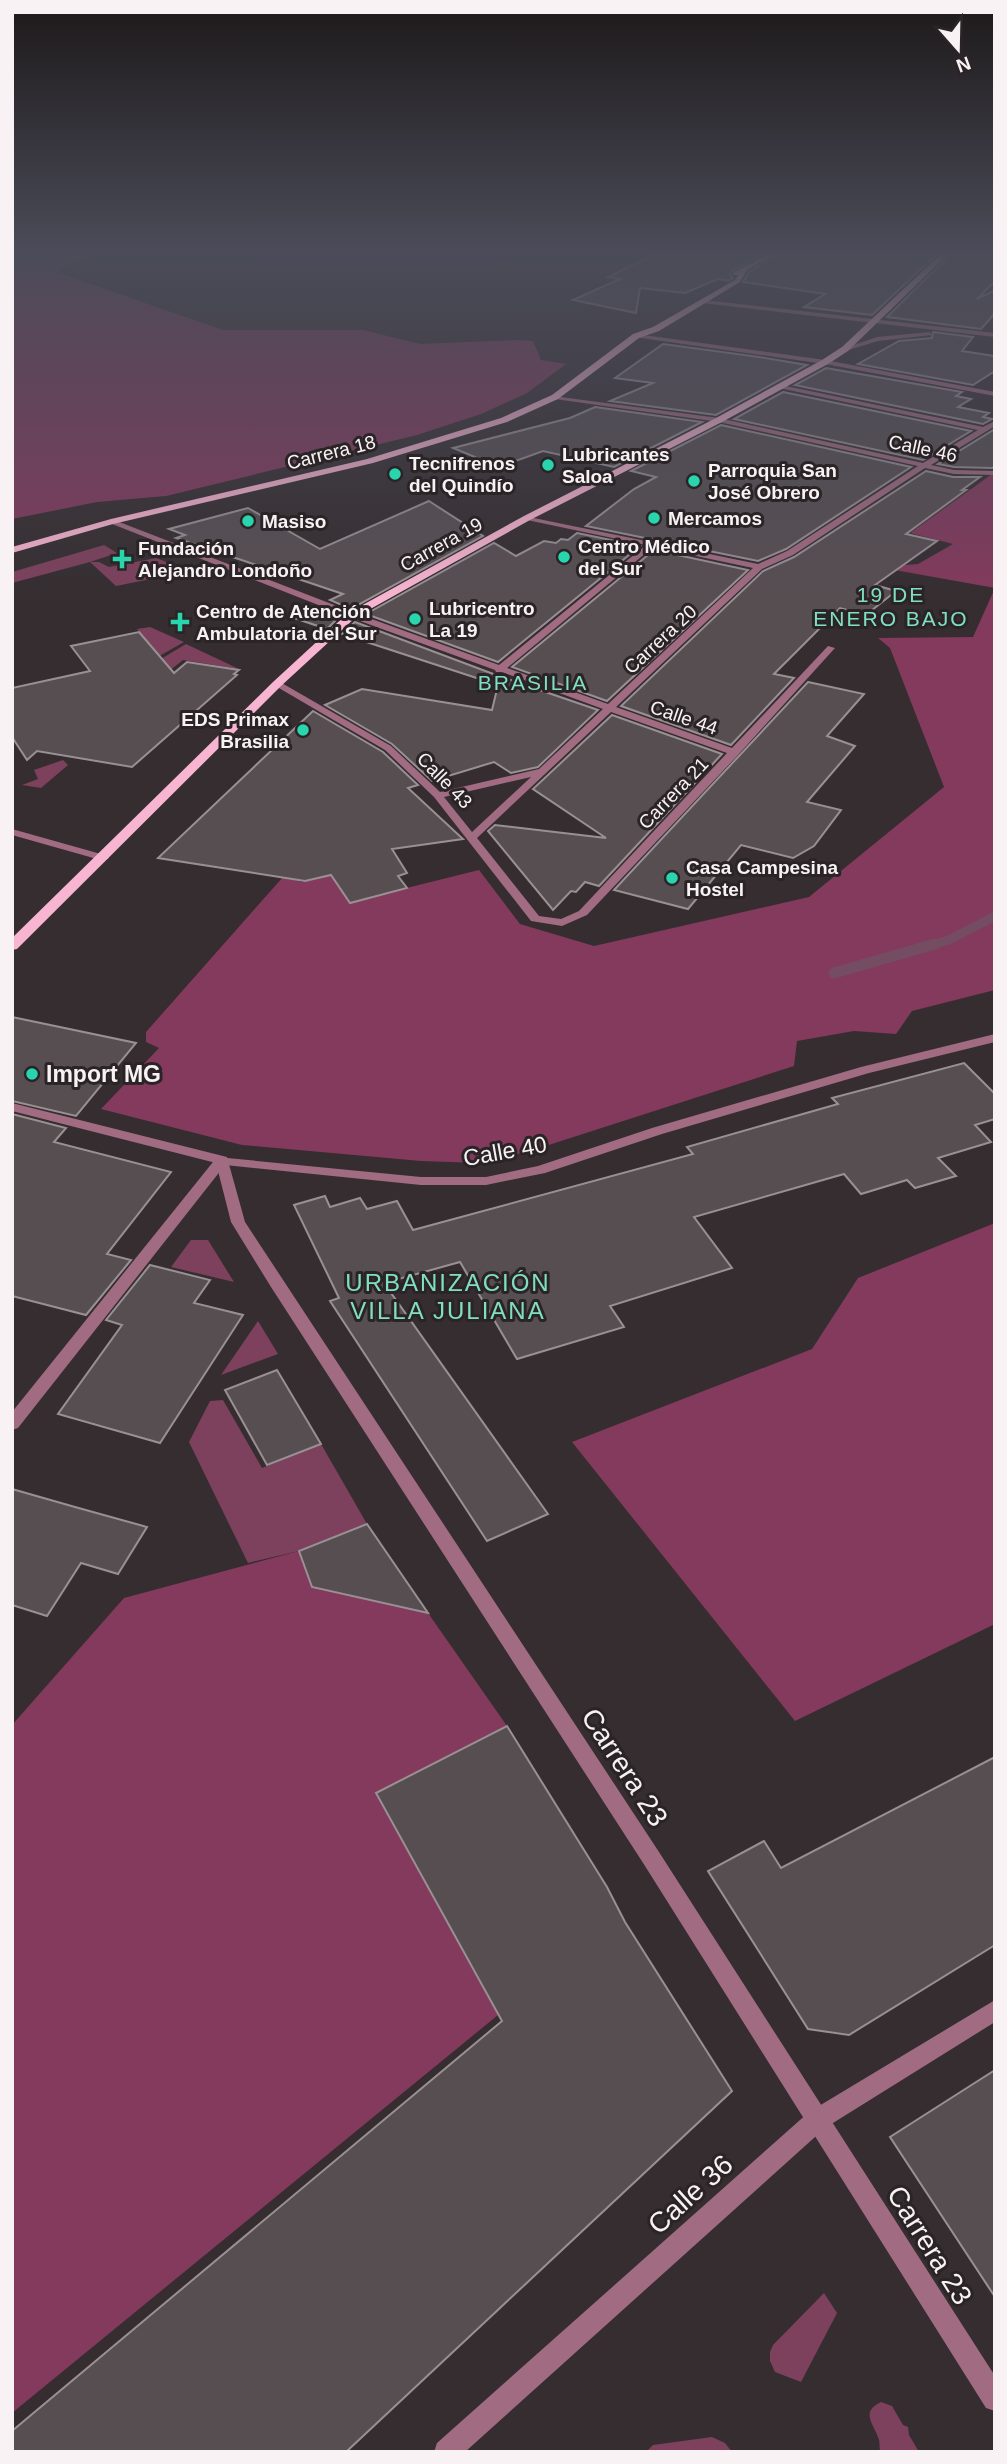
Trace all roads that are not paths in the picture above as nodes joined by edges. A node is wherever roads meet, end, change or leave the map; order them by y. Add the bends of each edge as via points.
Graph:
1 (592, 369) edge
2 (813, 369) edge
3 (862, 369) edge
4 (781, 387) junction
5 (995, 394) edge
6 (555, 397) junction
7 (719, 421) junction
8 (995, 424) edge
9 (985, 430) junction
10 (925, 465) junction
11 (995, 473) edge
12 (527, 518) junction
13 (111, 522) junction
14 (652, 544) junction
15 (12, 550) edge
16 (759, 567) junction
17 (352, 615) junction
18 (831, 648) dead end
19 (499, 670) junction
20 (277, 684) junction
21 (609, 709) junction
22 (735, 753) junction
23 (540, 772) junction
24 (438, 795) junction
25 (12, 832) edge
26 (473, 837) junction
27 (104, 858) junction
28 (562, 923) joint
29 (12, 946) edge
30 (995, 1038) edge
31 (12, 1107) edge
32 (222, 1160) junction
33 (12, 1424) edge
34 (995, 2010) edge
35 (817, 2120) junction
36 (995, 2399) edge
37 (446, 2452) edge

1 - 6 main road, Carrera 18
2 - 4 main road, Carrera 19
3 - 5 street
4 - 7 main road, Carrera 19
4 - 9 street
6 - 7 street, Calle 46
6 - 13 main road, Carrera 18 via 504,420 370,461
7 - 10 street, Calle 46
7 - 12 main road, Carrera 19
8 - 9 street, Carrera 20
9 - 10 street, Carrera 20
10 - 11 street, Calle 46
10 - 16 street, Carrera 20 via 790,554
12 - 14 street
12 - 17 main road, Carrera 19
13 - 15 main road, Carrera 18
13 - 17 street, Calle 44
14 - 16 street
14 - 19 street
16 - 21 street, Carrera 20
17 - 19 street, Calle 44
17 - 20 main road, Carrera 19
18 - 22 street, Carrera 21
19 - 21 street, Calle 44
20 - 24 street, Calle 43 via 388,748
20 - 27 main road, Carrera 19
21 - 22 street, Calle 44
21 - 23 street, Carrera 20
22 - 28 street, Carrera 21 via 583,913
23 - 24 street
23 - 26 street, Carrera 20
24 - 26 street, Calle 43
25 - 27 street
26 - 28 street, Calle 43 via 535,919
27 - 29 main road, Carrera 19
30 - 32 street, Calle 40 via 864,1070 540,1170 486,1181 421,1181
31 - 32 street, Calle 40
32 - 33 street
32 - 35 street, Carrera 23 via 238,1222 250,1243
34 - 35 street, Calle 36
35 - 36 street, Carrera 23
35 - 37 street, Calle 36

